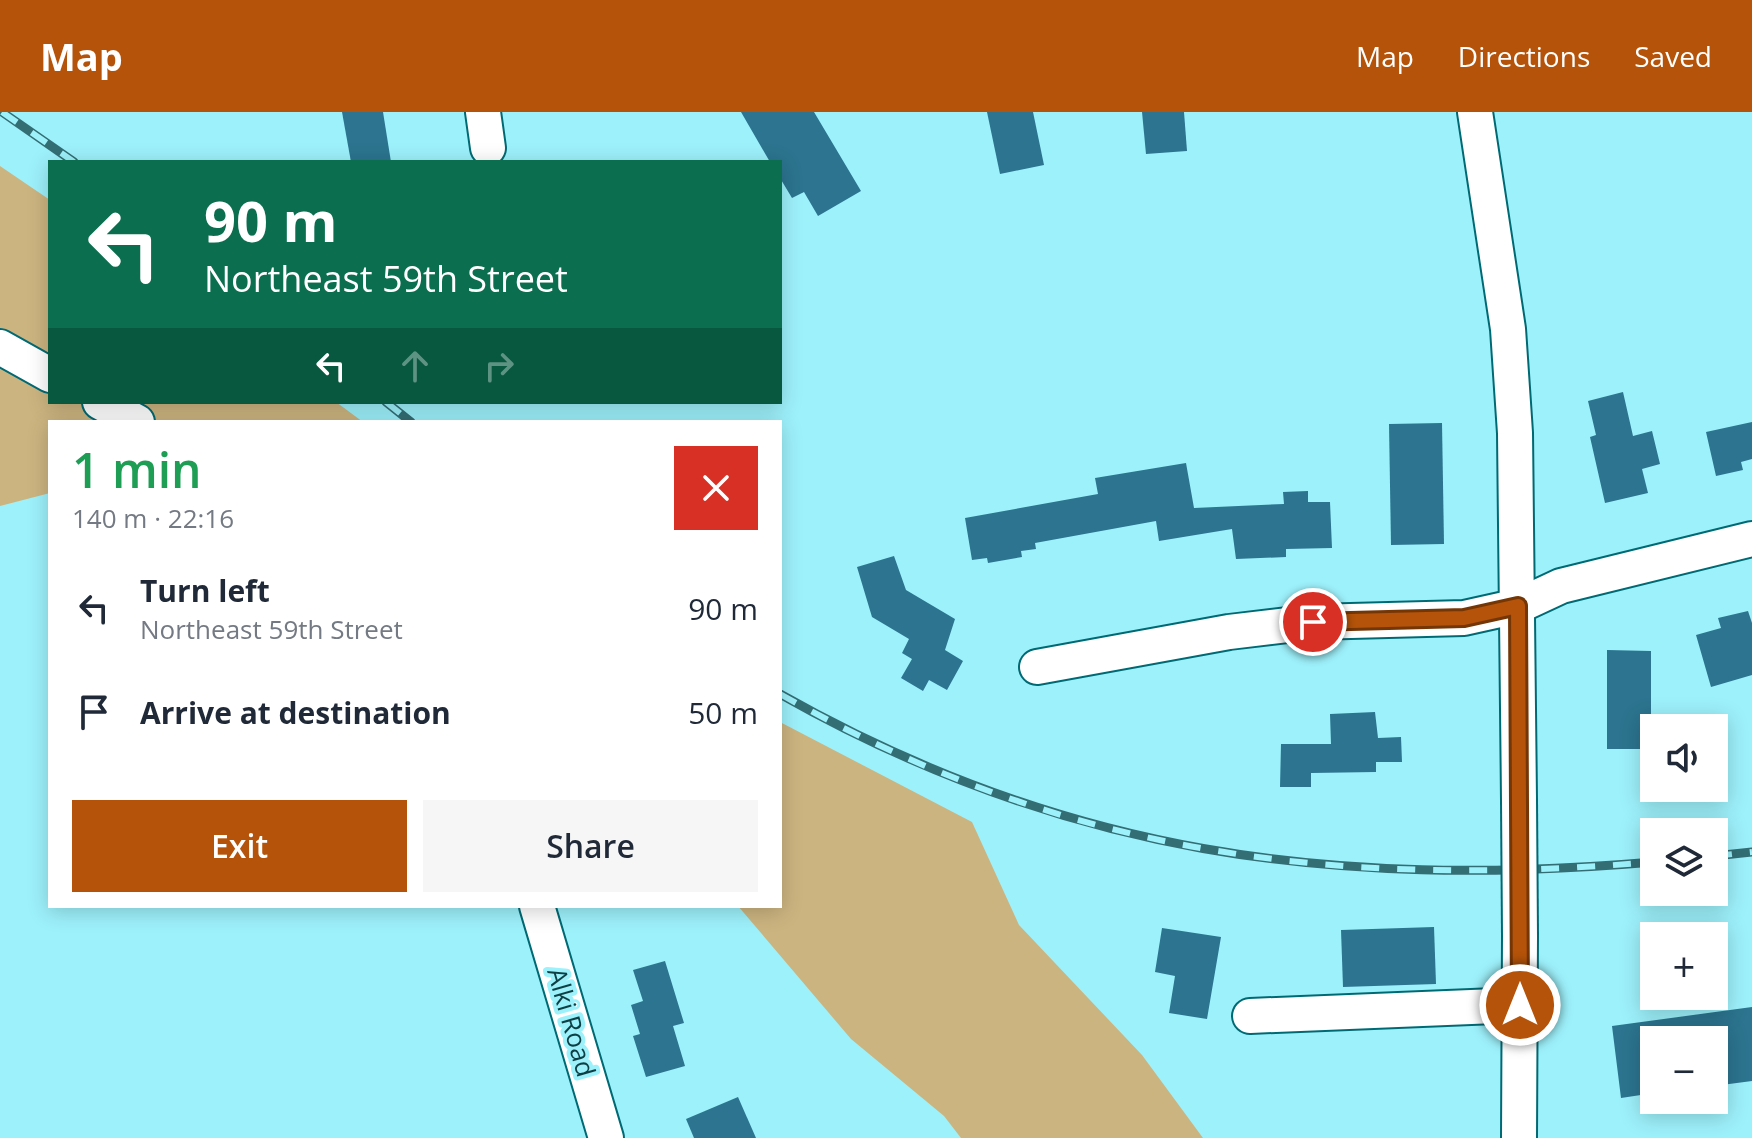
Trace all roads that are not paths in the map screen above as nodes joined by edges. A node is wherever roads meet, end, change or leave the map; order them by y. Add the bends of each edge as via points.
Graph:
1 (483, 112) edge
2 (1475, 112) edge
3 (488, 148) dead end
4 (0, 347) edge
5 (48, 374) edge
6 (104, 404) edge
7 (133, 420) edge
8 (1752, 539) edge
9 (1518, 606) junction
10 (1037, 667) dead end
11 (538, 908) edge
12 (1520, 1005) junction
13 (1250, 1016) dead end
14 (606, 1138) edge
15 (1519, 1138) edge

1 - 3 street
2 - 9 street via 1508,329
4 - 5 street
6 - 7 street
8 - 9 street via 1561,586
9 - 10 street via 1464,618 1313,622 1229,632
9 - 12 street, bridge
11 - 14 street, Alki Road
12 - 13 street
12 - 15 street

